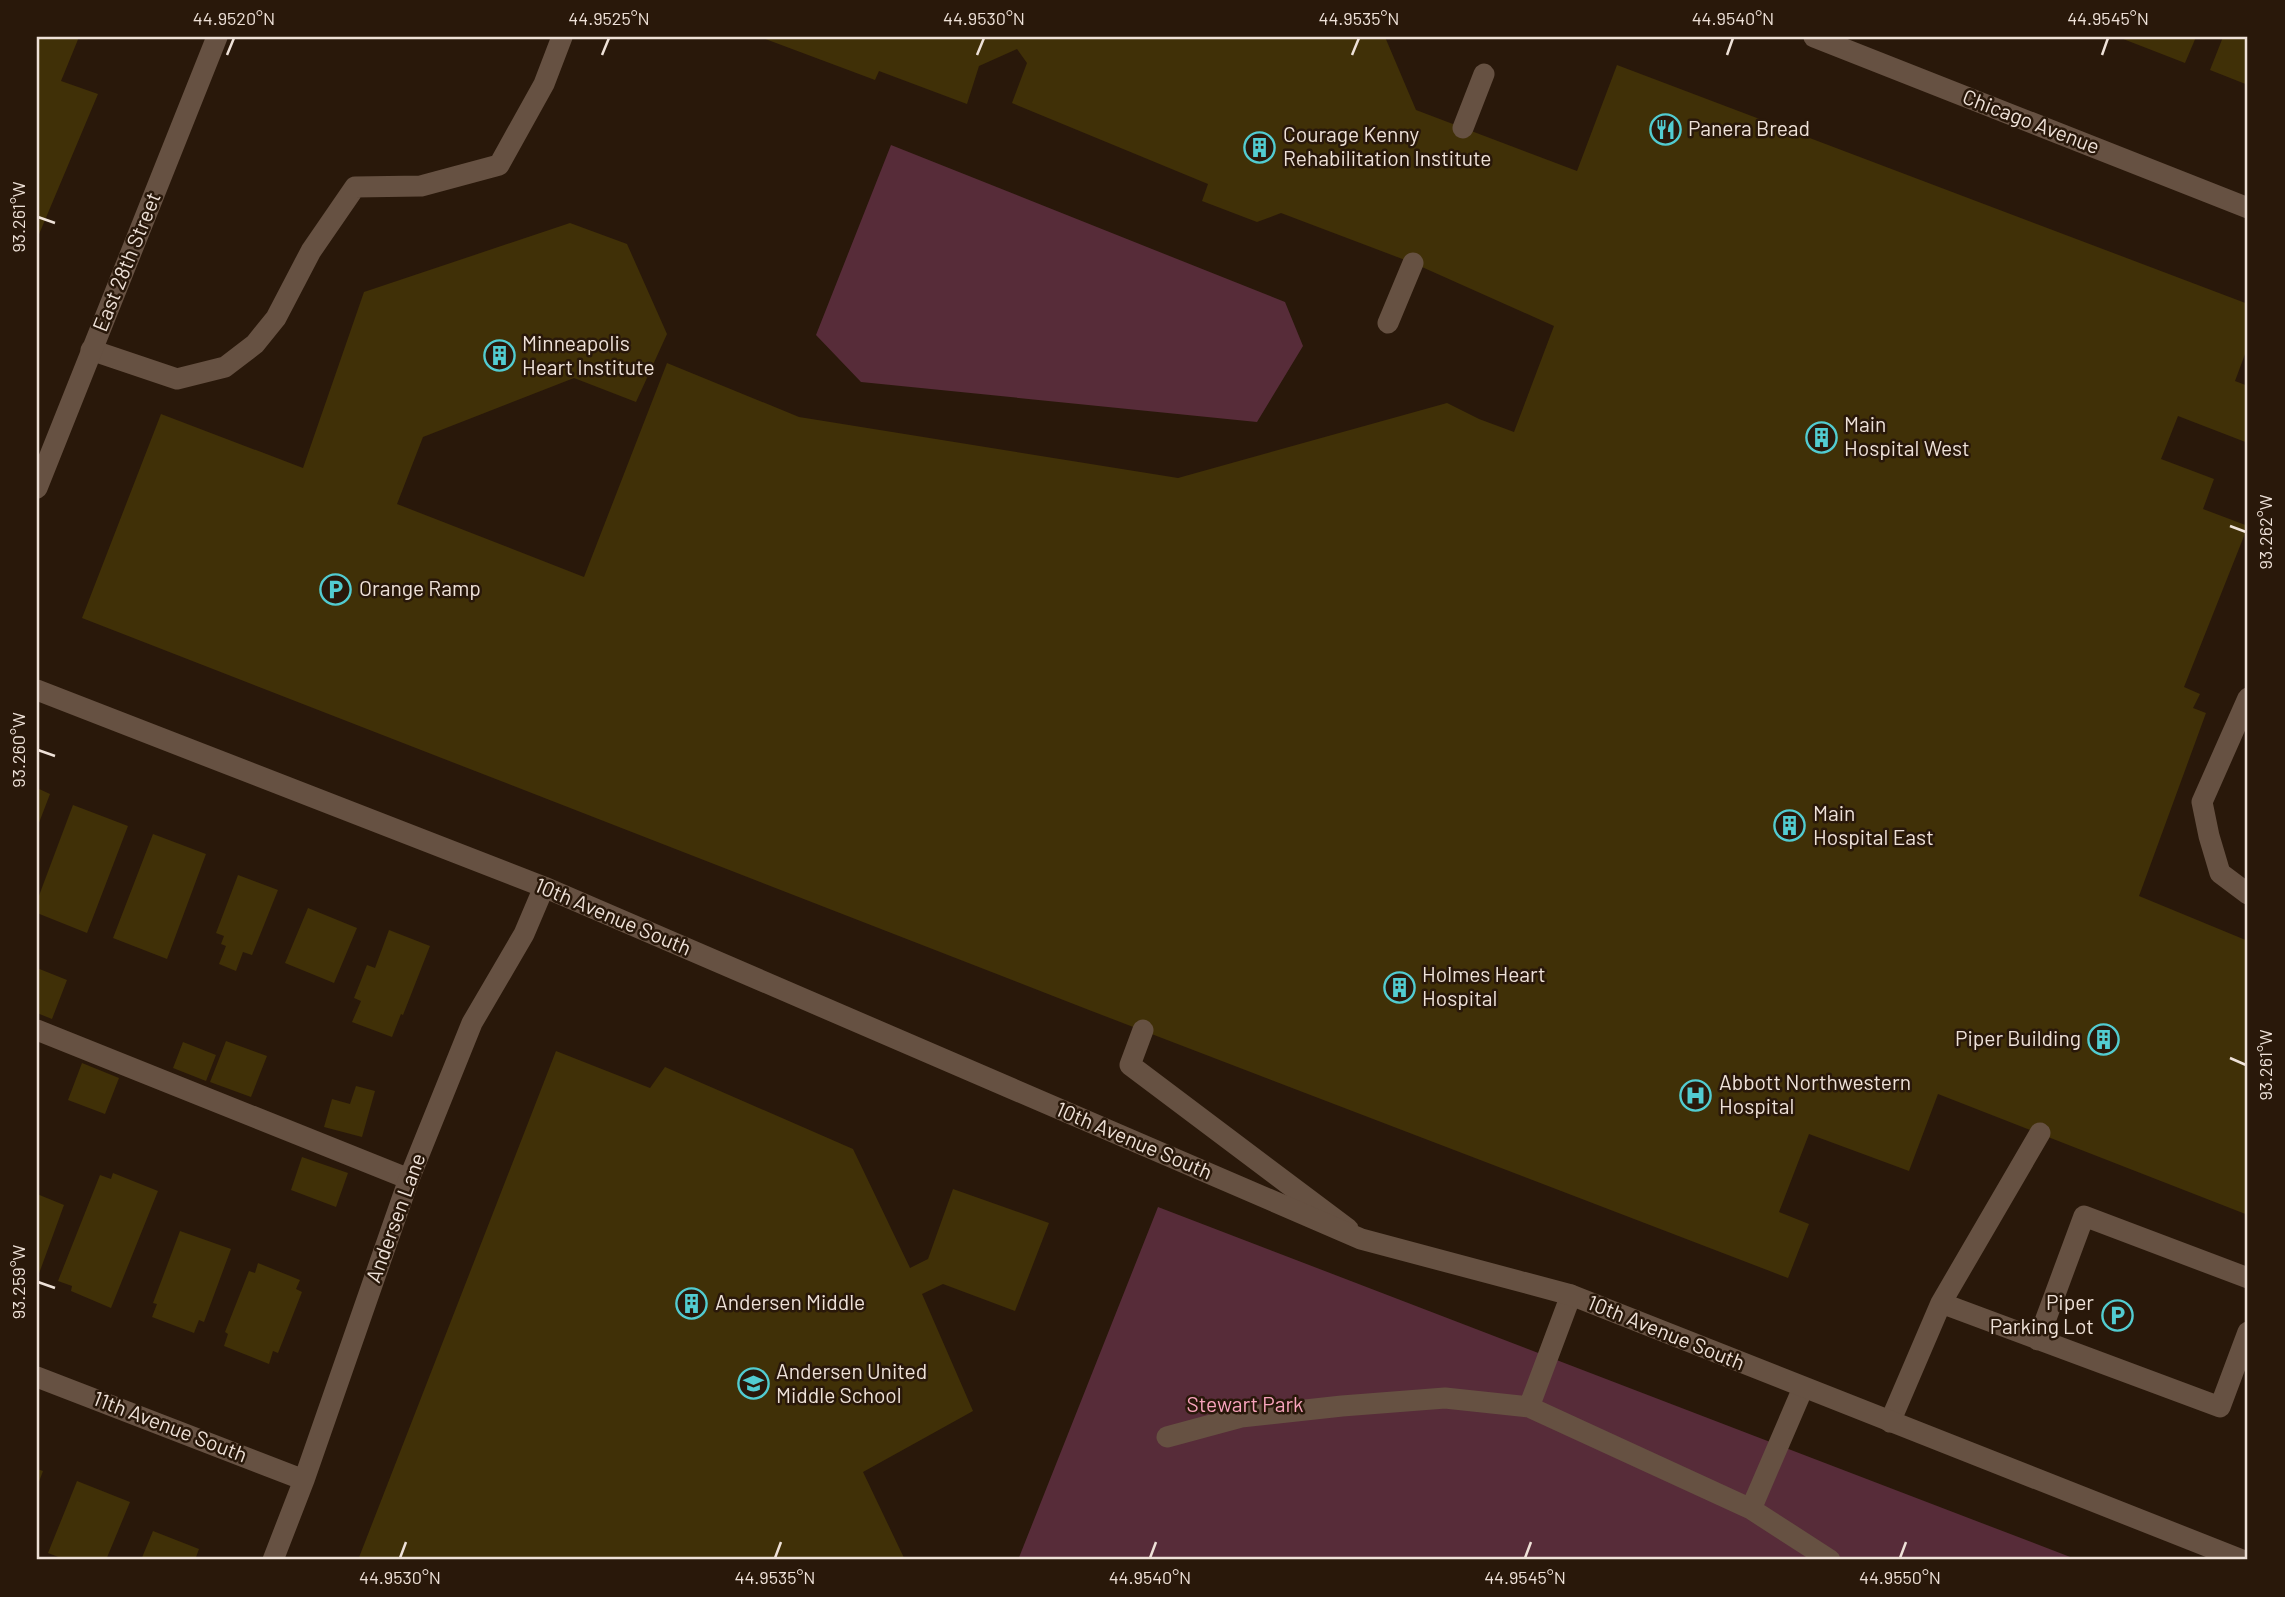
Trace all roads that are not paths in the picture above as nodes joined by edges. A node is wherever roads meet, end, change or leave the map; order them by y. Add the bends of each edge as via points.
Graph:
1 (217, 37) edge
2 (562, 37) edge
3 (1814, 37) edge
4 (1484, 74) dead end
5 (1463, 128) dead end
6 (2248, 208) edge
7 (1413, 263) dead end
8 (1388, 323) dead end
9 (91, 350) junction
10 (37, 488) edge
11 (37, 690) edge
12 (2248, 698) edge
13 (544, 887) junction
14 (2248, 894) edge
15 (37, 1030) edge
16 (1143, 1030) dead end
17 (2040, 1133) dead end
18 (409, 1179) junction
19 (1361, 1239) junction
20 (2248, 1278) edge
21 (1572, 1295) junction
22 (1941, 1303) junction
23 (2248, 1332) edge
24 (2038, 1340) junction
25 (37, 1377) edge
26 (1803, 1388) junction
27 (1529, 1407) junction
28 (1890, 1422) junction
29 (1167, 1437) dead end
30 (304, 1480) junction
31 (1751, 1509) junction
32 (272, 1560) edge
33 (1830, 1560) edge
34 (2242, 1560) edge

1 - 9 street, East 28th Street
2 - 9 street via 544,84 499,165 421,186 355,187 311,251 276,318 255,344 225,367 177,379
3 - 6 street, Chicago Avenue
4 - 5 street
7 - 8 street
9 - 10 street, East 28th Street
11 - 13 street, 10th Avenue South
12 - 14 street via 2202,802 2220,873
13 - 18 street, Andersen Lane via 524,934 472,1023
13 - 19 street, 10th Avenue South
15 - 18 street
16 - 19 street via 1130,1065
17 - 22 street
18 - 30 street, Andersen Lane
19 - 21 street, 10th Avenue South
20 - 24 street via 2084,1216
21 - 26 street, 10th Avenue South
21 - 27 street
22 - 24 street
22 - 28 street
23 - 24 street via 2221,1407
25 - 30 street, 11th Avenue South
26 - 28 street, 10th Avenue South
26 - 31 street
27 - 29 street via 1445,1398 1355,1405 1241,1417
27 - 31 street
28 - 34 street, 10th Avenue South
30 - 32 street, Andersen Lane
31 - 33 street

